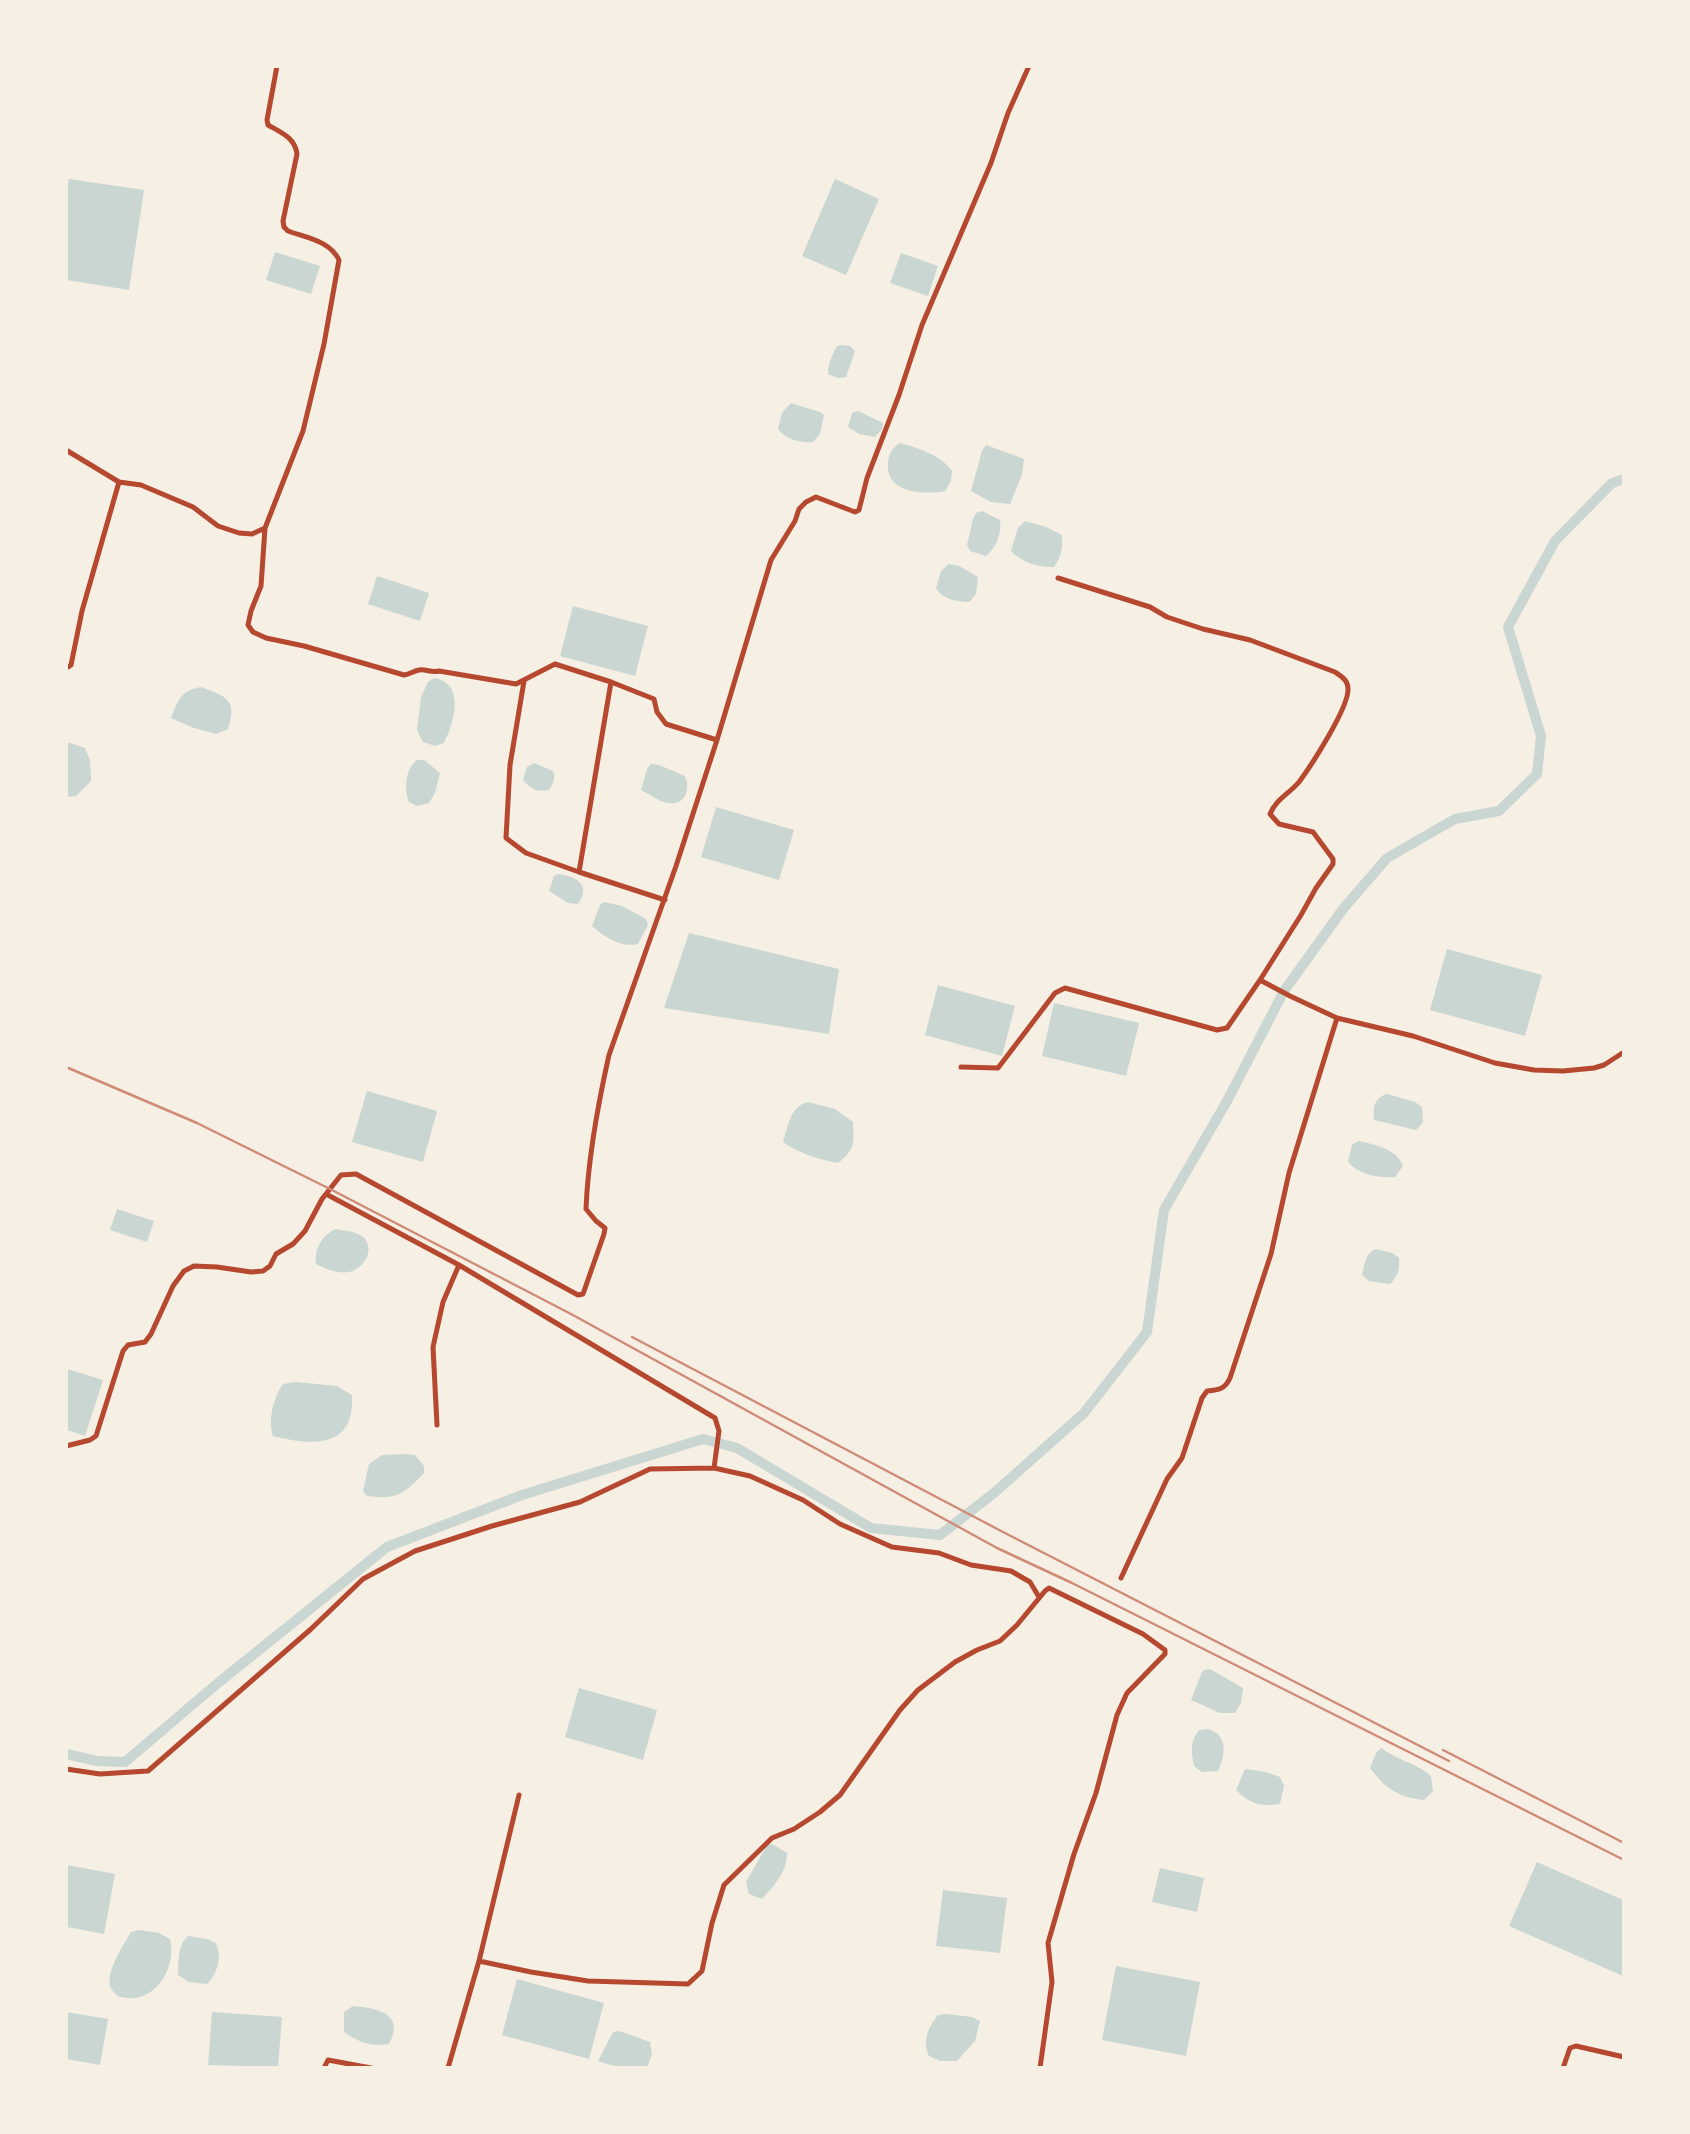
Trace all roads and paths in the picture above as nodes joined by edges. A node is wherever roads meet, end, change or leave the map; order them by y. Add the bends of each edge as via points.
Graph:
1 (277, 66) edge
2 (1029, 66) edge
3 (66, 450) edge
4 (119, 482) junction
5 (265, 528) junction
6 (1058, 578) dead end
7 (66, 668) edge
8 (524, 681) junction
9 (611, 682) junction
10 (717, 740) junction
11 (579, 872) junction
12 (665, 900) junction
13 (1263, 982) junction
14 (1337, 1018) junction
15 (1623, 1052) edge
16 (961, 1067) dead end
17 (326, 1194) junction
18 (459, 1265) junction
19 (438, 1425) dead end
20 (66, 1446) edge
21 (715, 1468) junction
22 (1121, 1578) dead end
23 (1040, 1597) junction
24 (66, 1769) edge
25 (519, 1795) dead end
26 (479, 1961) junction
27 (1623, 2057) edge
28 (324, 2067) edge
29 (371, 2067) edge
30 (448, 2067) edge
31 (1040, 2067) edge
32 (1563, 2067) edge

1 - 5 street via 268,125 289,137 297,154 284,227 335,250 339,260 303,431
2 - 10 street via 922,326 859,510 816,497 799,509 771,560
3 - 4 street
4 - 5 street via 141,485 239,533
4 - 7 street via 71,666
5 - 8 street via 261,586 248,625 253,632 404,676 423,670 516,684
6 - 13 street via 1203,629 1250,640 1345,679 1345,704 1333,727 1298,783 1270,814 1279,824 1313,832 1333,864
8 - 9 street via 555,664
8 - 11 street via 510,765 506,838 526,853
9 - 10 street via 654,699 666,724
9 - 11 street
10 - 12 street
11 - 12 street
12 - 17 street via 602,1085 586,1209 605,1228 583,1294 578,1296 356,1174 341,1175
13 - 14 street
13 - 16 street via 1227,1028 1217,1030 1065,988 1055,993 998,1068
14 - 15 street via 1534,1070 1594,1068
14 - 22 street via 1289,1173 1271,1254 1230,1378 1222,1389 1207,1391 1202,1398 1182,1458 1167,1479
17 - 18 street
17 - 20 street via 306,1231 263,1270 194,1266 184,1271 145,1342 128,1345 123,1351 96,1436
18 - 19 street via 443,1302 433,1347
18 - 21 street via 715,1418 719,1431
21 - 23 street via 750,1476 892,1547 1011,1571 1030,1582
21 - 24 street via 650,1469 580,1502 415,1551 363,1579 148,1772 100,1774
23 - 26 street via 1000,1641 955,1662 918,1690 840,1795 794,1829 772,1838 724,1885 702,1971 688,1984 588,1981
23 - 31 street via 1049,1588 1143,1634 1165,1650 1127,1693 1074,1854 1048,1943 1052,1982
25 - 26 street
26 - 30 street
27 - 32 street via 1576,2046 1570,2048
28 - 29 street via 328,2060

